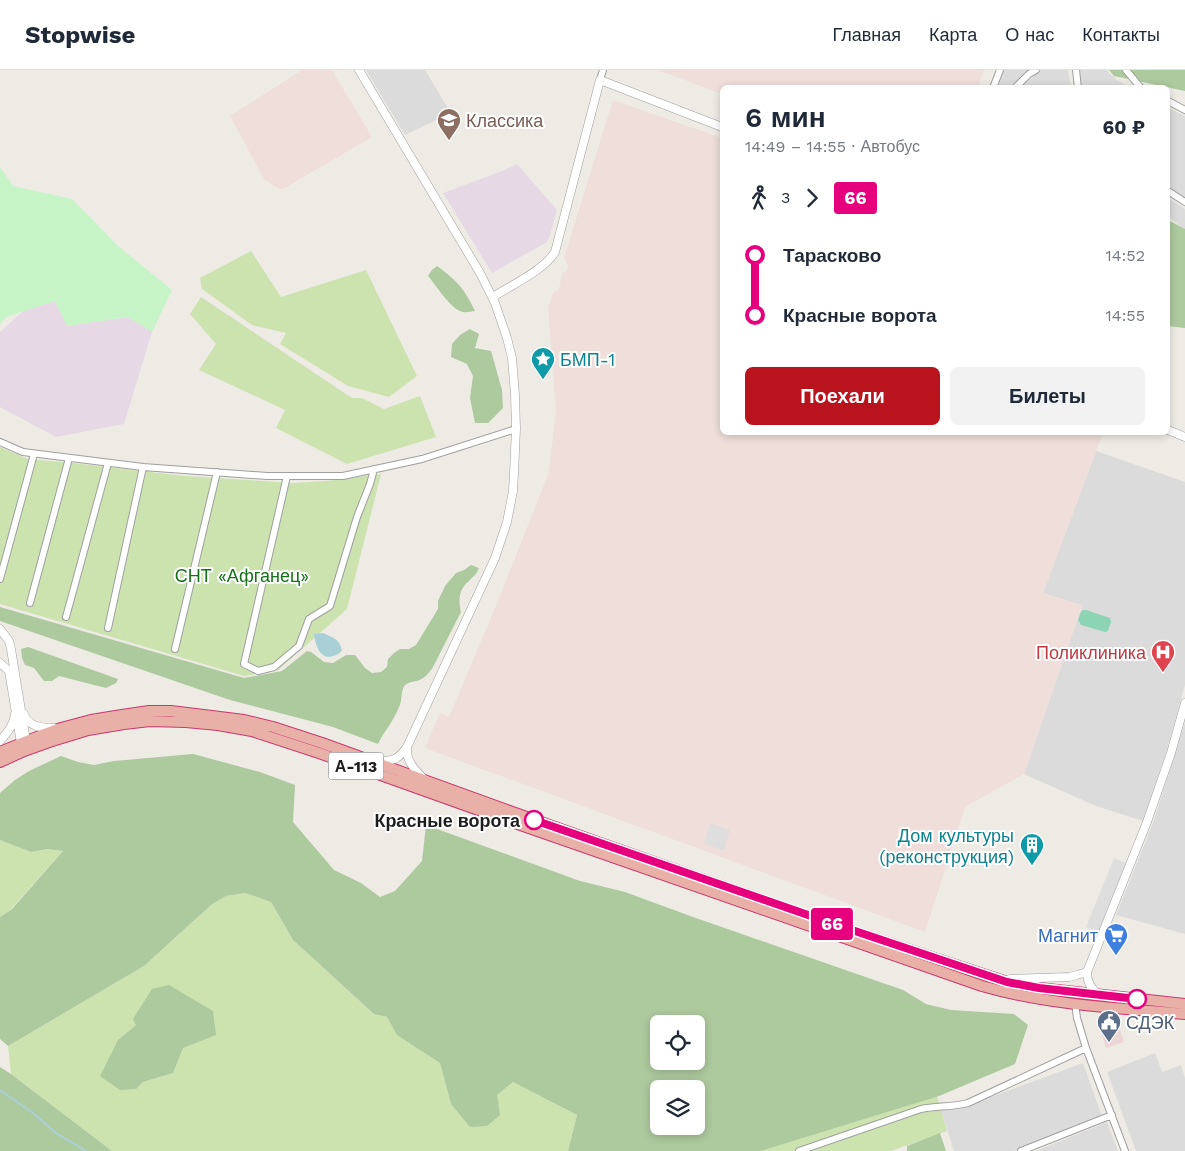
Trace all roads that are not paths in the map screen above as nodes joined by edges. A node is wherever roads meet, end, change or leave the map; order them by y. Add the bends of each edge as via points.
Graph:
1 (359, 70) edge
2 (603, 70) edge
3 (1000, 70) edge
4 (1036, 70) edge
5 (1076, 70) edge
6 (1126, 70) edge
7 (600, 80) junction
8 (994, 85) edge
9 (1018, 85) edge
10 (1078, 85) edge
11 (1138, 85) edge
12 (1170, 102) edge
13 (1185, 110) edge
14 (720, 126) edge
15 (1170, 192) edge
16 (1185, 202) edge
17 (493, 296) junction
18 (516, 429) junction
19 (1170, 431) edge
20 (1185, 437) edge
21 (0, 442) edge
22 (34, 454) junction
23 (70, 458) junction
24 (108, 463) junction
25 (143, 467) junction
26 (374, 469) junction
27 (217, 472) junction
28 (287, 476) junction
29 (0, 579) edge
30 (30, 603) dead end
31 (66, 617) dead end
32 (108, 628) dead end
33 (0, 629) edge
34 (175, 649) dead end
35 (0, 663) edge
36 (1185, 703) edge
37 (18, 706) junction
38 (61, 728) junction
39 (0, 741) edge
40 (24, 745) junction
41 (407, 746) junction
42 (0, 752) edge
43 (0, 762) edge
44 (375, 762) junction
45 (425, 780) junction
46 (1087, 972) junction
47 (995, 978) junction
48 (1098, 994) junction
49 (1075, 1003) junction
50 (1185, 1004) edge
51 (1185, 1014) edge
52 (1086, 1048) junction
53 (1112, 1115) junction
54 (799, 1151) edge
55 (1021, 1151) edge
56 (1125, 1151) edge

1 - 17 street
2 - 7 street
3 - 8 street
4 - 9 street
5 - 10 street
6 - 11 street
7 - 14 street
7 - 17 street via 555,252 541,267
12 - 13 street
15 - 16 street
17 - 18 street via 512,358
18 - 26 street via 422,459
18 - 41 street via 513,491 499,547
19 - 20 street
21 - 22 street
22 - 23 street
22 - 29 street
23 - 24 street
23 - 30 street
24 - 25 street
24 - 31 street
25 - 27 street
25 - 32 street
26 - 28 street via 343,476
26 - 28 street via 330,606 309,619 299,646 274,667 258,671 244,664
27 - 28 street
27 - 34 street
33 - 37 street via 11,649
35 - 37 street via 9,671
36 - 46 street via 1147,822
37 - 38 street via 28,722 35,726
37 - 39 street via 10,728
37 - 40 street
38 - 40 highway, А-113
38 - 44 highway, А-113 via 149,711 186,712 273,727
40 - 42 highway, А-113
40 - 43 highway, А-113
40 - 49 highway, А-113 via 141,722 186,722 252,731 982,986 1028,997
41 - 44 street via 398,758
41 - 45 street via 410,764
44 - 45 highway, А-113
45 - 47 highway, А-113 via 707,881
46 - 47 street via 1069,977
46 - 48 street via 1090,986
47 - 48 highway, А-113 via 1039,988
48 - 50 highway, А-113
49 - 51 highway, А-113
49 - 52 street
52 - 53 street
52 - 54 street via 968,1103 921,1109
53 - 55 street
53 - 56 street

